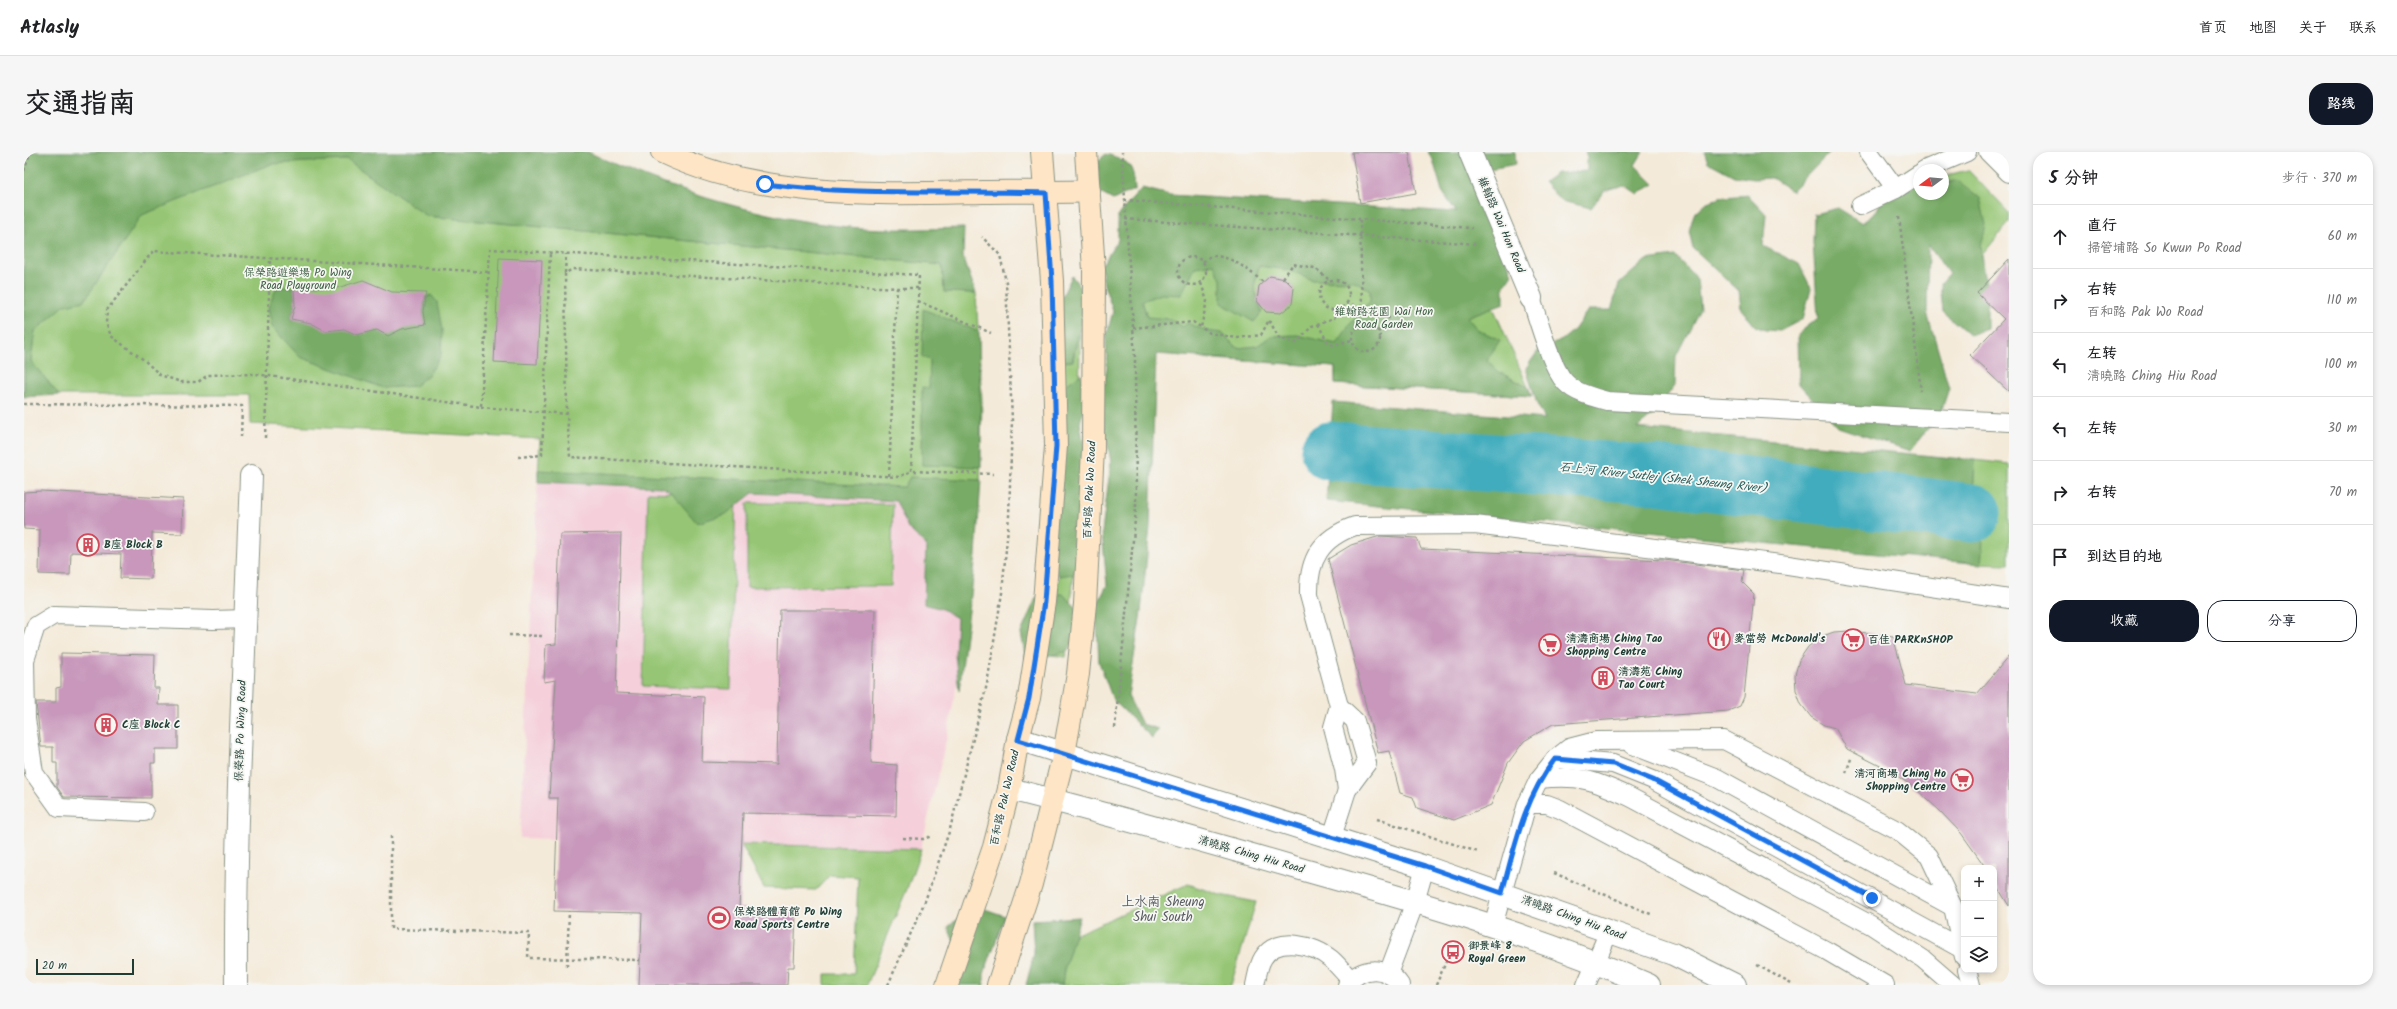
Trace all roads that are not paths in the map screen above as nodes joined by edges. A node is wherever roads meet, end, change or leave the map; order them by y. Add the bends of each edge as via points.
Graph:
1 (662, 152) edge
2 (1042, 152) edge
3 (1086, 152) edge
4 (1470, 152) edge
5 (1869, 152) edge
6 (1966, 152) edge
7 (1988, 152) edge
8 (1938, 164) edge
9 (2009, 173) edge
10 (1913, 178) edge
11 (1896, 189) junction
12 (1089, 191) junction
13 (1046, 193) junction
14 (1860, 206) dead end
15 (1531, 298) joint
16 (2009, 422) edge
17 (251, 476) dead end
18 (2009, 599) edge
19 (246, 619) junction
20 (1339, 706) junction
21 (1018, 740) junction
22 (1596, 741) junction
23 (1064, 754) junction
24 (1555, 759) junction
25 (1539, 779) junction
26 (1009, 789) junction
27 (1346, 790) junction
28 (1052, 800) junction
29 (1527, 804) junction
30 (144, 812) dead end
31 (1332, 837) junction
32 (1425, 866) junction
33 (1502, 893) junction
34 (1415, 902) junction
35 (1954, 907) junction
36 (1493, 926) junction
37 (1609, 931) junction
38 (1961, 943) edge
39 (1961, 952) edge
40 (1596, 962) junction
41 (1968, 973) edge
42 (1394, 979) edge
43 (1349, 982) edge
44 (236, 985) edge
45 (947, 985) edge
46 (998, 985) edge
47 (1255, 985) edge
48 (1586, 985) edge
49 (1649, 985) edge
50 (1735, 985) edge
51 (1885, 985) edge
52 (1953, 985) edge
53 (1971, 985) edge

1 - 13 main road via 721,174 765,184 810,190
2 - 13 main road, 百和路 Pak Wo Road
3 - 12 main road, 百和路 Pak Wo Road
4 - 15 street, 維翰路 Wai Hon Road
5 - 11 lane
6 - 8 lane
7 - 9 lane
10 - 11 lane
11 - 14 lane
12 - 13 main road
12 - 23 main road, 百和路 Pak Wo Road via 1094,270 1093,449 1085,604 1078,674
13 - 21 main road, 百和路 Pak Wo Road via 1052,281 1056,446 1044,602 1029,698
15 - 16 lane via 1550,354 1564,382 1583,394 1607,401
17 - 19 street, 保榮路 Po Wing Road
18 - 20 lane via 1788,565 1475,525 1355,526 1340,531 1318,551 1308,579 1309,595
19 - 30 lane via 54,615 36,626 25,660 26,719 34,773 59,808
19 - 44 street, 保榮路 Po Wing Road via 235,909
20 - 27 lane via 1333,727 1344,769
20 - 27 lane via 1355,721 1367,763
21 - 23 street, 清曉路 Ching Hiu Road
21 - 26 main road, 百和路 Pak Wo Road
22 - 24 lane via 1569,748
22 - 35 lane via 1641,747 1717,778
22 - 35 lane via 1724,740 1897,830 1929,856
23 - 28 main road, 百和路 Pak Wo Road
23 - 31 street, 清曉路 Ching Hiu Road
24 - 25 lane
24 - 39 lane via 1613,764 1653,780
25 - 29 lane
25 - 52 lane via 1566,776 1595,781 1630,797 1871,925 1923,959
26 - 28 street, 清曉路 Ching Hiu Road
26 - 45 main road, 百和路 Pak Wo Road via 994,847
27 - 31 lane
28 - 34 street, 清曉路 Ching Hiu Road
28 - 46 main road, 百和路 Pak Wo Road via 1031,884
29 - 33 lane
29 - 51 lane via 1547,804 1560,809 1827,951
31 - 32 street, 清曉路 Ching Hiu Road
32 - 33 street, 清曉路 Ching Hiu Road
32 - 34 lane
33 - 36 lane
33 - 37 street, 清曉路 Ching Hiu Road
34 - 36 street, 清曉路 Ching Hiu Road
34 - 42 lane
35 - 38 lane
36 - 40 street, 清曉路 Ching Hiu Road
37 - 40 lane
37 - 50 street, 清曉路 Ching Hiu Road via 1673,954
40 - 48 lane
40 - 49 street, 清曉路 Ching Hiu Road
41 - 53 lane
42 - 43 lane via 1379,970 1368,970
43 - 47 lane via 1331,959 1320,952 1283,943 1272,948 1262,959

